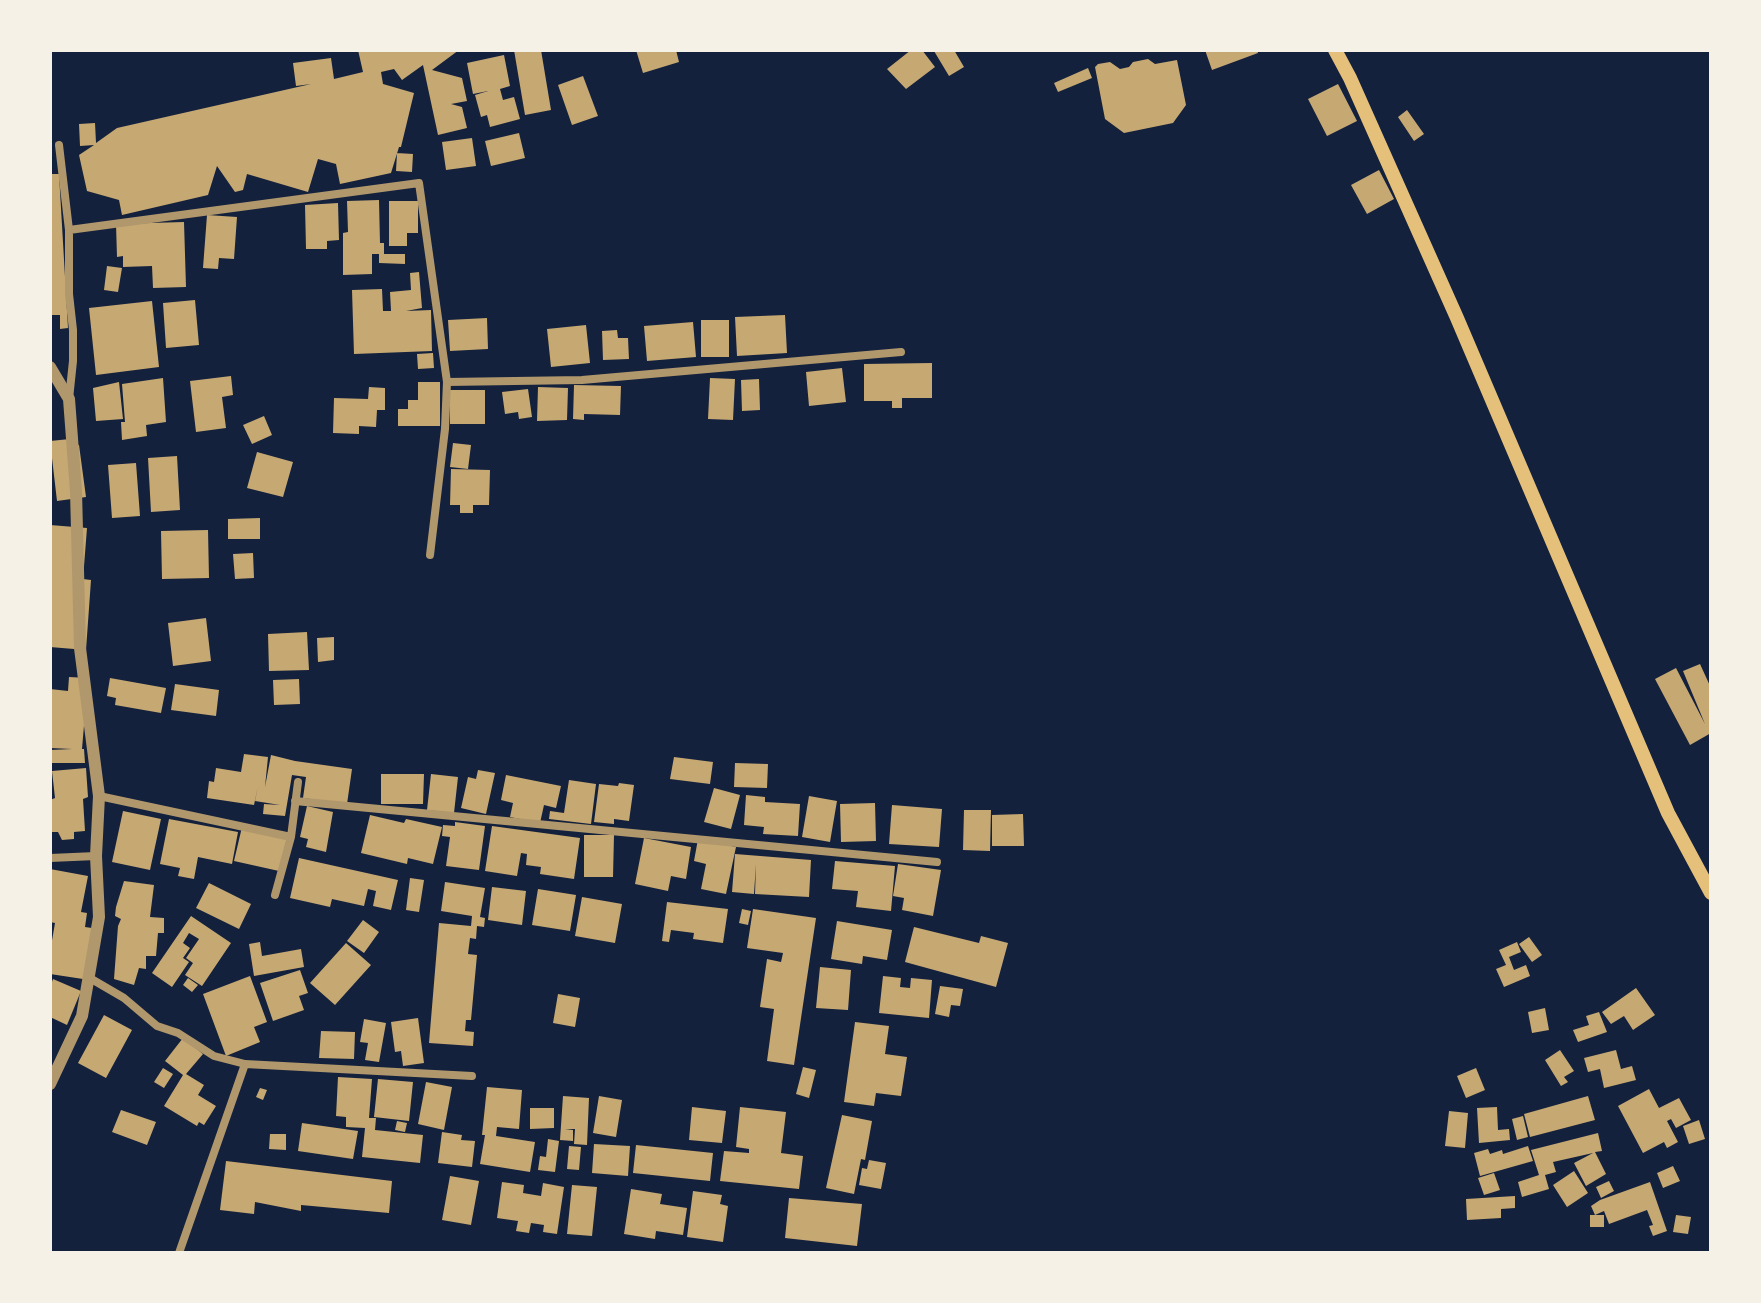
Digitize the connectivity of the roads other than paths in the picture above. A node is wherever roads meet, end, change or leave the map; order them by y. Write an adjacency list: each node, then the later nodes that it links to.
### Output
1 (1335, 50): 16 (main road)
2 (59, 145): 3 (street)
3 (69, 230): 6 (street); 7 (street)
4 (901, 352): 6 (street)
5 (50, 367): 7 (street)
6 (447, 382): 8 (street)
7 (69, 399): 10 (street)
8 (430, 555)
9 (298, 782): 11 (street)
10 (99, 796): 12 (street); 13 (street)
11 (295, 801): 12 (street); 15 (street)
12 (291, 837): 17 (street)
13 (96, 856): 14 (street); 18 (street)
14 (50, 858)
15 (937, 862)
16 (1711, 893)
17 (275, 895)
18 (88, 977): 19 (street); 21 (street)
19 (245, 1064): 20 (street); 22 (street)
20 (472, 1076)
21 (50, 1084)
22 (179, 1253)

